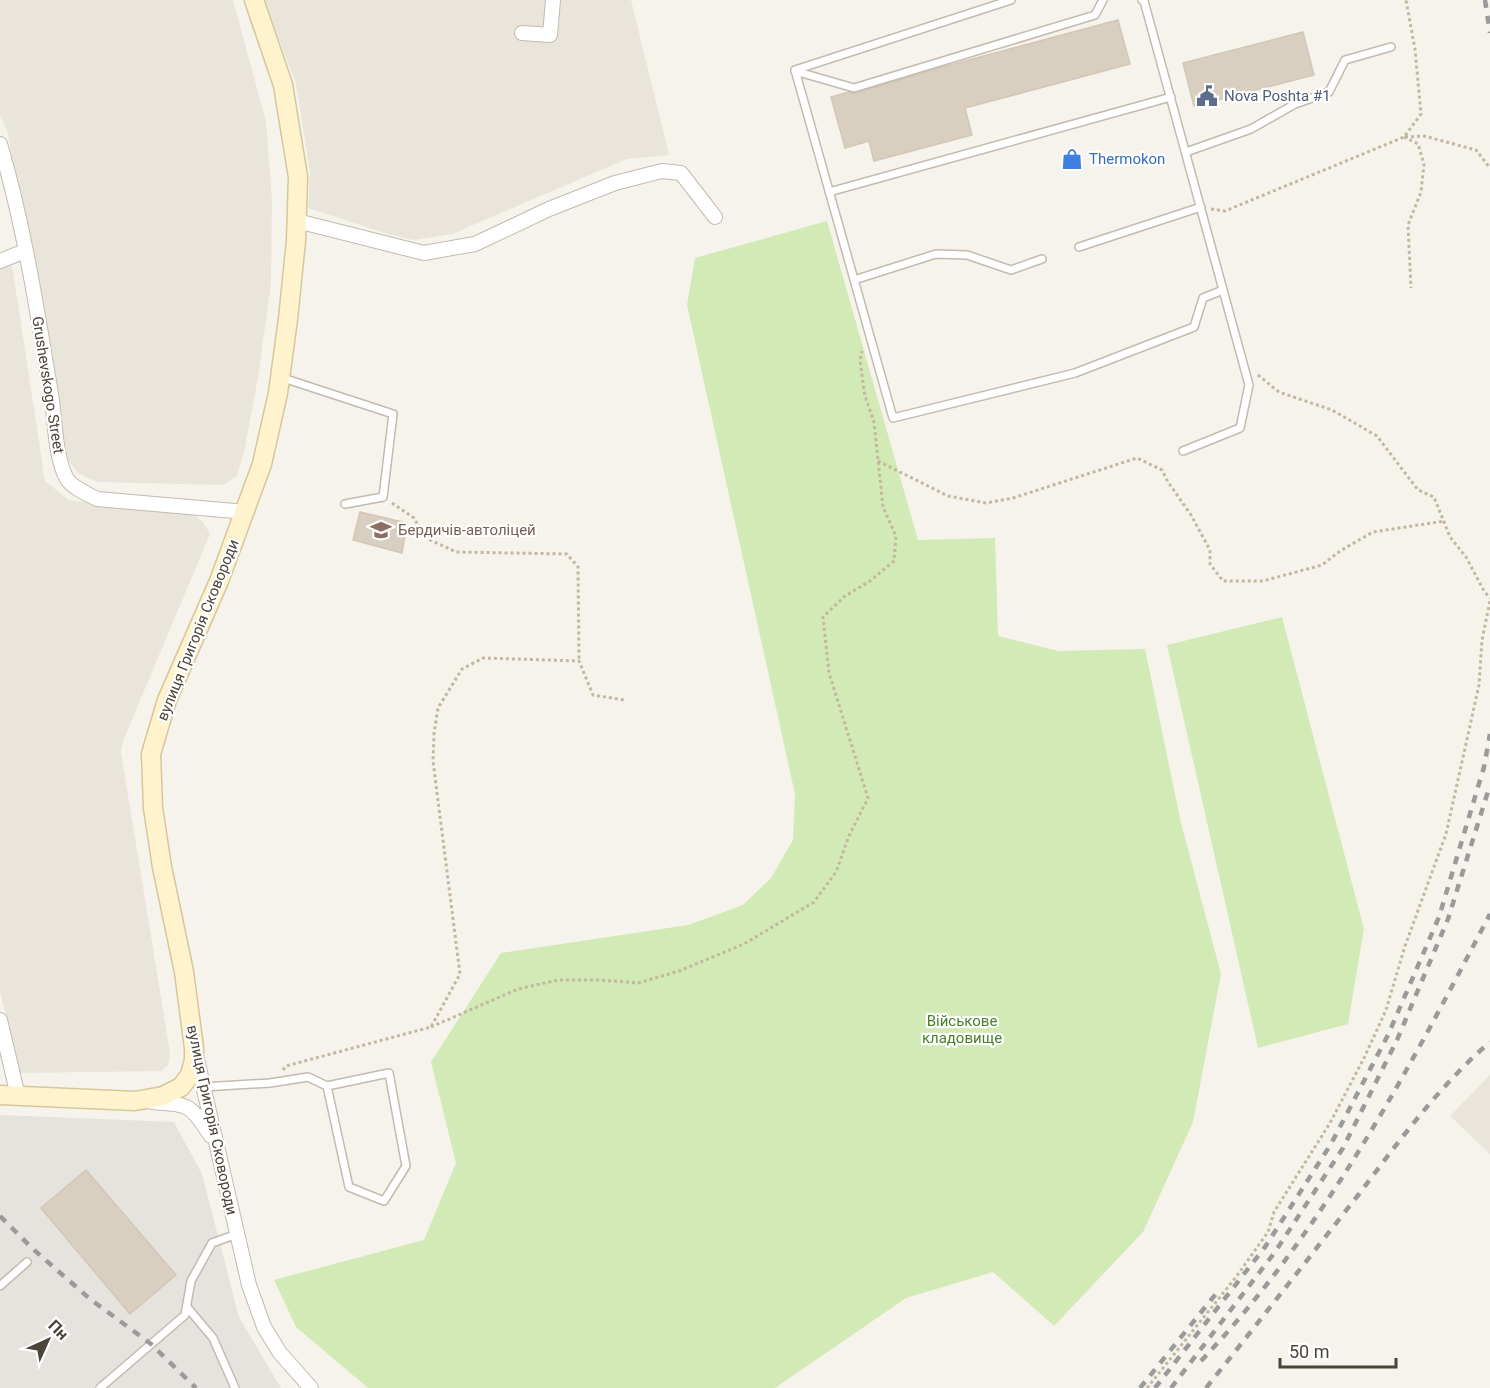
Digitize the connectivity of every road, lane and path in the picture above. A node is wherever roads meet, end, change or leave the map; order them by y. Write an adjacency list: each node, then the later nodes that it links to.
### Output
1 (254, 0): 18 (main road, вулиця Григорія Сковороди)
2 (553, 0): 7 (street)
3 (1011, 0): 9 (lane)
4 (1103, 0): 9 (lane)
5 (1142, 0): 10 (lane)
6 (1406, 0): 11 (path)
7 (522, 33)
8 (1391, 47): 13 (lane)
9 (795, 70): 15 (lane)
10 (1170, 97): 13 (lane); 15 (lane)
11 (1404, 137): 14 (path); 16 (path); 24 (path)
12 (0, 144): 20 (street, Grushevskogo Street)
13 (1186, 152): 16 (lane)
14 (1490, 168)
15 (829, 192): 23 (lane)
16 (1201, 207): 19 (lane); 25 (lane)
17 (715, 217): 18 (street)
18 (297, 221): 28 (main road, вулиця Григорія Сковороди)
19 (1079, 247)
20 (25, 251): 22 (street); 33 (street, Grushevskogo Street)
21 (1042, 259): 23 (lane)
22 (0, 261)
23 (854, 280): 25 (lane)
24 (1411, 288)
25 (1223, 290): 27 (lane)
26 (864, 341): 30 (path)
27 (1243, 363): 29 (lane); 34 (path)
28 (280, 378): 31 (lane); 33 (main road, вулиця Григорія Сковороди)
29 (1183, 451)
30 (878, 461): 34 (path); 39 (path)
31 (383, 497): 32 (lane); 36 (path)
32 (345, 504)
33 (246, 512): 40 (main road, вулиця Григорія Сковороди)
34 (1445, 521): 35 (path)
35 (1490, 599): 54 (path)
36 (579, 661): 37 (path); 39 (path)
37 (624, 700)
38 (0, 1020): 44 (street)
39 (431, 1027): 41 (path)
40 (194, 1048): 43 (street, вулиця Григорія Сковороди); 45 (main road)
41 (270, 1083): 42 (lane); 43 (lane)
42 (327, 1086): 42 (lane)
43 (203, 1087): 46 (street, вулиця Григорія Сковороди)
44 (9, 1096): 45 (main road)
45 (135, 1101): 46 (street)
46 (215, 1142): 47 (street, вулиця Григорія Сковороди)
47 (237, 1234): 50 (lane); 53 (street, вулиця Григорія Сковороди)
48 (27, 1262): 49 (lane)
49 (0, 1286)
50 (187, 1307): 51 (lane); 52 (lane)
51 (100, 1388)
52 (235, 1388)
53 (310, 1388)
54 (1147, 1388)

